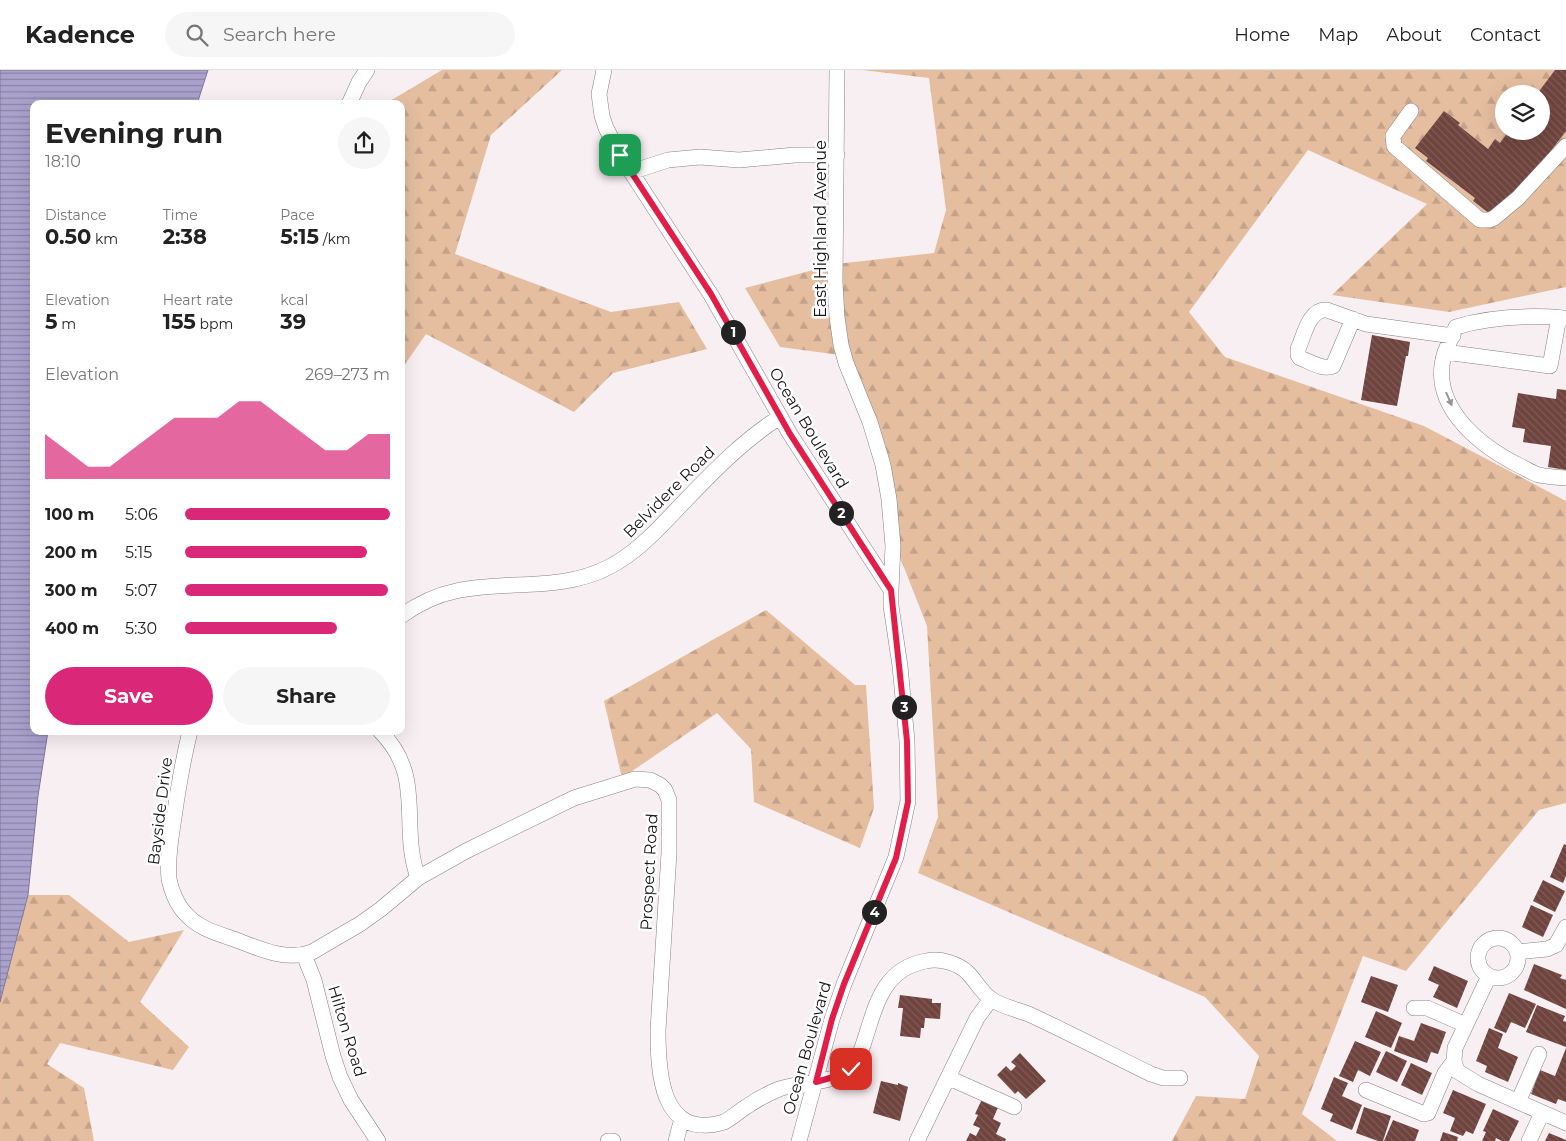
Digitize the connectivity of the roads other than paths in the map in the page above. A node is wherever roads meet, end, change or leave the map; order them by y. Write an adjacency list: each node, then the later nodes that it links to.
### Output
1 (367, 70): 4 (street)
2 (604, 70): 8 (street, Ocean Boulevard)
3 (837, 70): 7 (street, East Highland Avenue)
4 (351, 100)
5 (1411, 111): 6 (street)
6 (1566, 146)
7 (837, 155): 8 (street); 15 (street, East Highland Avenue)
8 (631, 172): 13 (street, Ocean Boulevard)
9 (1562, 317): 11 (street); 12 (street)
10 (1353, 320): 11 (street)
11 (1453, 336): 12 (street)
12 (1445, 352): 14 (street, one-way to 14)
13 (780, 417): 15 (street, Ocean Boulevard); 16 (street, Belvidere Road)
14 (1566, 478)
15 (891, 590): 31 (street, Ocean Boulevard)
16 (405, 614)
17 (189, 735): 22 (street, Bayside Drive)
18 (384, 735): 19 (street)
19 (418, 878): 22 (street, Prospect Road); 36 (street, Prospect Road)
20 (1566, 927): 21 (street)
21 (1517, 952): 23 (street); 23 (street)
22 (304, 955): 38 (street, Hilton Road)
23 (1489, 976): 26 (street)
24 (991, 999): 29 (street); 30 (street); 31 (street)
25 (1414, 1008): 26 (street)
26 (1466, 1025): 28 (street)
27 (1539, 1054): 33 (street)
28 (1454, 1061): 32 (street); 33 (street)
29 (948, 1078): 34 (street); 43 (street)
30 (1180, 1078)
31 (816, 1082): 36 (street); 42 (street, Ocean Boulevard)
32 (1366, 1090)
33 (1518, 1102): 35 (street)
34 (1014, 1107)
35 (1542, 1113): 37 (street); 44 (street)
36 (681, 1122): 41 (street)
37 (1566, 1123)
38 (378, 1141)
39 (608, 1141): 40 (street)
40 (613, 1141)
41 (676, 1141)
42 (799, 1141)
43 (917, 1141)
44 (1529, 1141)

